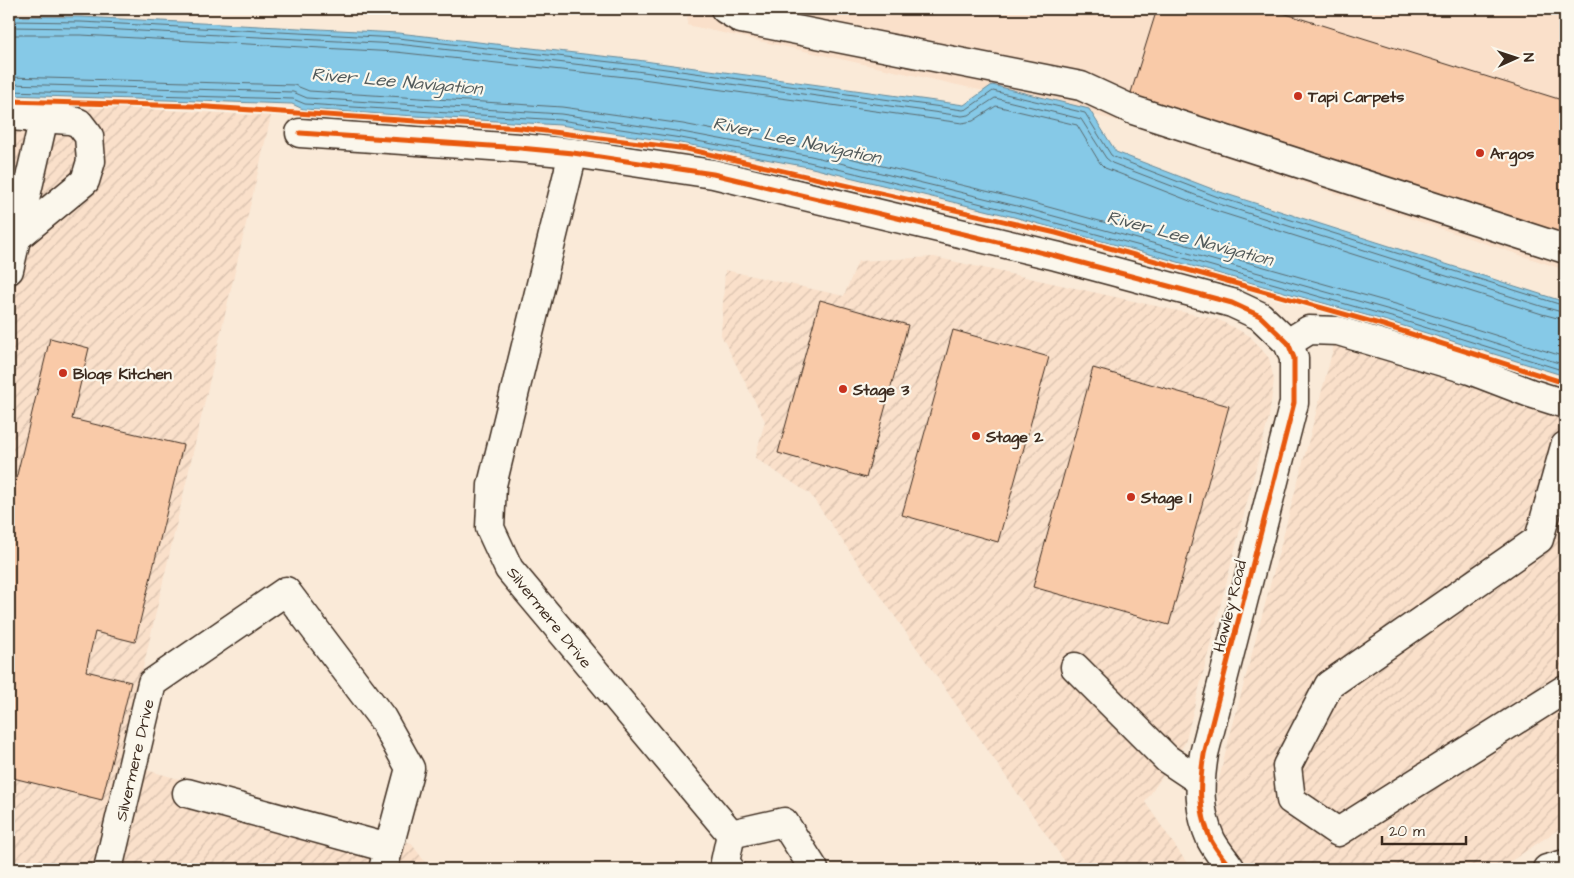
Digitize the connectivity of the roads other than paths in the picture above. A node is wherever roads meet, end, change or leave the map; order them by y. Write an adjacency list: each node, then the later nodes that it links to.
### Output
1 (725, 9): 7 (street)
2 (9, 116): 3 (street)
3 (44, 117): 6 (street); 6 (street)
4 (300, 133): 5 (street)
5 (573, 153): 9 (street); 16 (street, Silvermere Drive)
6 (16, 238): 8 (street)
7 (1565, 249)
8 (9, 270)
9 (1288, 343): 10 (street); 14 (street, Hawley Road)
10 (1565, 404)
11 (1565, 446): 13 (street)
12 (1075, 667): 14 (street)
13 (1565, 689)
14 (1200, 781): 22 (street, Hawley Road)
15 (187, 793): 17 (street)
16 (731, 834): 20 (street); 21 (street)
17 (385, 858): 19 (street, Silvermere Drive)
18 (1565, 864): 23 (street)
19 (108, 869)
20 (730, 869)
21 (814, 869)
22 (1231, 869)
23 (1547, 869)

